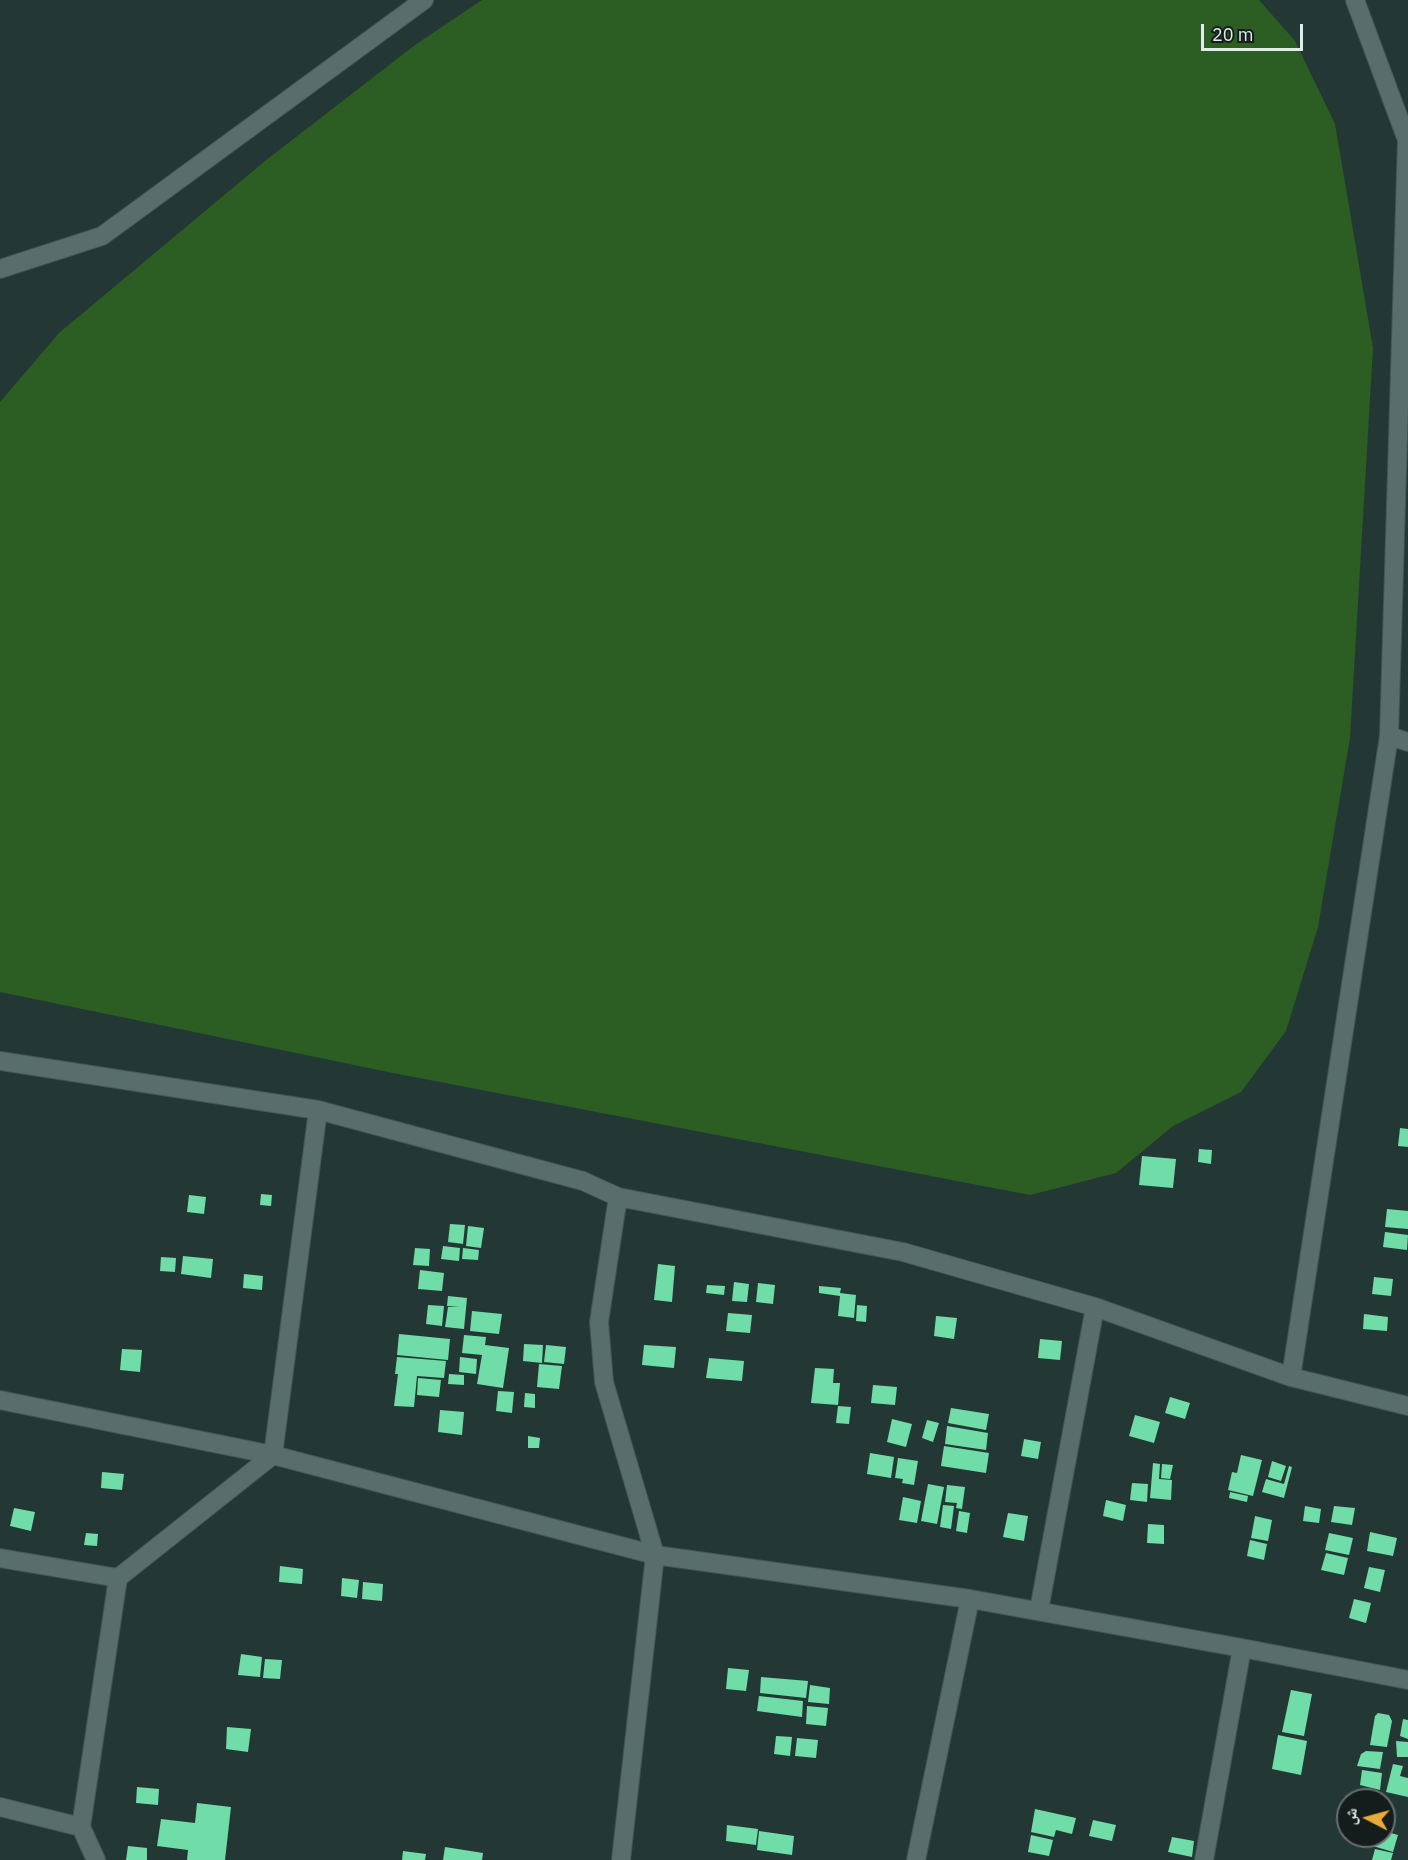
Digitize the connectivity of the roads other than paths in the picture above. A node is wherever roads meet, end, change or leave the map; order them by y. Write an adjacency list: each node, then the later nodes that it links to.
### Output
1 (424, 0): 3 (street)
2 (1356, 0): 4 (street)
3 (0, 269)
4 (1403, 456): 5 (street)
5 (1389, 736): 6 (street); 11 (street)
6 (1408, 742)
7 (0, 1061): 8 (street)
8 (318, 1110): 9 (street); 14 (street)
9 (618, 1197): 10 (street); 15 (street)
10 (1095, 1307): 11 (street); 19 (street)
11 (1291, 1377): 13 (street)
12 (0, 1401): 14 (street)
13 (1408, 1406)
14 (273, 1455): 15 (street); 17 (street)
15 (655, 1555): 18 (street); 25 (street)
16 (0, 1558): 17 (street)
17 (118, 1578): 23 (street)
18 (970, 1599): 19 (street); 26 (street)
19 (1039, 1610): 20 (street)
20 (1242, 1648): 21 (street); 27 (street)
21 (1408, 1680)
22 (0, 1807): 23 (street)
23 (81, 1827): 24 (street)
24 (96, 1860)
25 (621, 1860)
26 (916, 1860)
27 (1204, 1860)

